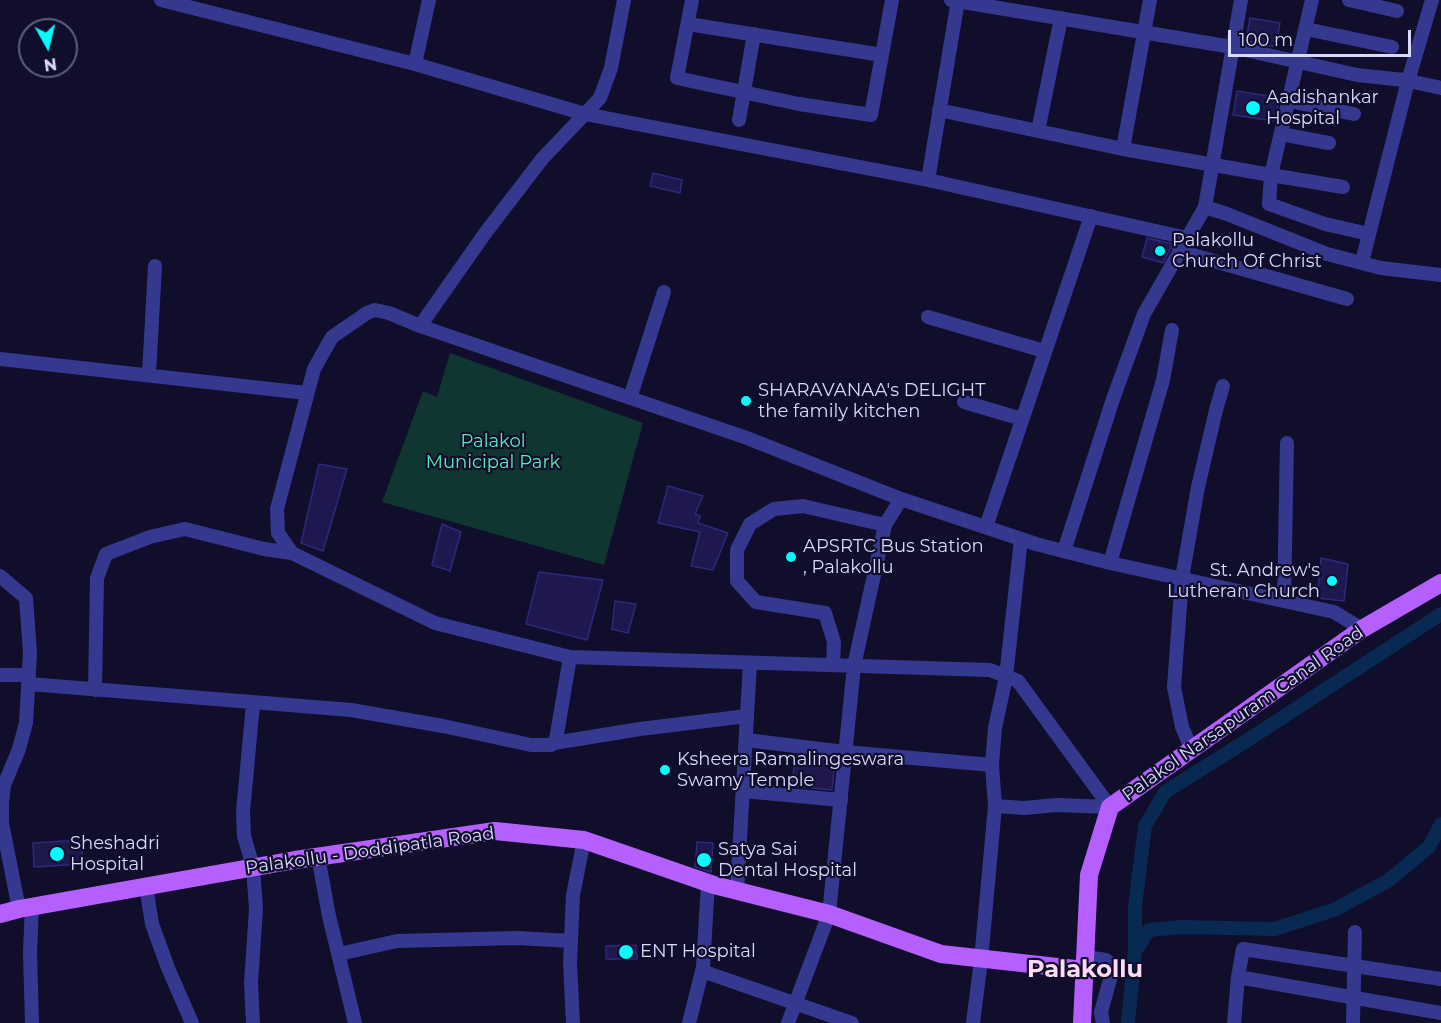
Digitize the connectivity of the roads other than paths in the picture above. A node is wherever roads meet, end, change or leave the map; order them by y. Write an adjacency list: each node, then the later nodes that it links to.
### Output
1 (161, 0): 22 (street)
2 (429, 0): 22 (street)
3 (624, 0): 28 (street)
4 (692, 0): 14 (street)
5 (892, 0): 20 (street)
6 (955, 0): 13 (street); 27 (street)
7 (1150, 0): 16 (street)
8 (1241, 0): 18 (street)
9 (1312, 0): 15 (street)
10 (1349, 0): 12 (street)
11 (1432, 0): 23 (street)
12 (1397, 11)
13 (1061, 18): 16 (street); 31 (street)
14 (688, 24): 17 (street); 25 (street)
15 (1305, 29): 19 (street); 21 (street)
16 (1143, 32): 18 (street); 34 (street)
17 (754, 34): 20 (street); 25 (street)
18 (1232, 47): 21 (street); 35 (street)
19 (1392, 47)
20 (882, 55): 25 (street)
21 (1298, 62): 23 (street); 26 (street)
22 (415, 64): 28 (street)
23 (1408, 81): 24 (street); 41 (street)
24 (1441, 88)
25 (744, 92): 30 (street)
26 (1289, 101): 29 (street); 32 (street)
27 (939, 110): 31 (street); 37 (street)
28 (585, 114): 37 (street); 50 (street)
29 (1354, 114)
30 (739, 120)
31 (1038, 131): 34 (street)
32 (1281, 134): 33 (street); 36 (street)
33 (1329, 143)
34 (1124, 149): 35 (street)
35 (1212, 165): 36 (street); 39 (street)
36 (1271, 175): 38 (street); 41 (street)
37 (928, 180): 40 (street)
38 (1343, 187)
39 (1205, 207): 42 (street); 44 (street)
40 (1091, 216): 42 (street); 52 (street)
41 (1369, 234): 44 (street)
42 (1187, 237): 43 (street)
43 (1179, 251): 48 (street); 65 (street)
44 (1362, 262): 46 (street)
45 (155, 266): 54 (street)
46 (1441, 275)
47 (664, 292): 57 (street)
48 (1347, 299)
49 (928, 317): 52 (street)
50 (420, 326): 56 (street); 57 (street)
51 (1172, 330): 67 (street)
52 (1044, 351): 59 (street)
53 (0, 359): 54 (street)
54 (149, 374): 56 (street)
55 (1223, 386): 69 (street)
56 (306, 393): 66 (street)
57 (630, 398): 61 (street)
58 (964, 402): 59 (street)
59 (1022, 419): 63 (street)
60 (1287, 443): 71 (street)
61 (901, 499): 62 (street); 63 (street)
62 (885, 525): 75 (street); 76 (street)
63 (986, 527): 64 (street)
64 (1021, 539): 65 (street); 78 (street)
65 (1064, 551): 67 (street)
66 (292, 553): 73 (street); 80 (street)
67 (1110, 563): 69 (street)
68 (0, 576): 79 (street)
69 (1182, 578): 71 (street); 85 (street)
70 (1441, 583): 72 (main road, Palakol Narsapuram Canal Road)
71 (1284, 601): 72 (street)
72 (1362, 629): 85 (main road, Palakol Narsapuram Canal Road)
73 (570, 657): 74 (street); 84 (street)
74 (750, 663): 75 (street); 82 (street)
75 (832, 665): 76 (street)
76 (854, 666): 78 (street); 86 (street)
77 (0, 675): 79 (street)
78 (1006, 677): 87 (street); 92 (street)
79 (29, 680): 80 (street); 88 (street)
80 (95, 690): 81 (street)
81 (253, 704): 84 (street); 95 (street)
82 (747, 716): 83 (street); 84 (street)
83 (746, 740): 86 (street); 89 (street)
84 (554, 743)
85 (1191, 748): 92 (main road, Palakol Narsapuram Canal Road)
86 (845, 752): 87 (street); 90 (street)
87 (992, 765): 91 (street)
88 (2, 785): 99 (street)
89 (743, 791): 90 (street); 98 (street)
90 (841, 800): 101 (street)
91 (995, 806): 92 (street); 105 (street)
92 (1110, 807): 106 (main road, Palakol Narsapuram Canal Road)
93 (584, 840): 94 (main road, Palakollu - Doddipatla Road); 96 (main road, Palakollu - Doddipatla Road); 103 (street)
94 (318, 856): 95 (main road, Palakollu - Doddipatla Road); 104 (street)
95 (253, 867): 97 (main road, Palakollu - Doddipatla Road); 116 (street)
96 (708, 883): 98 (main road, Palakollu - Doddipatla Road); 108 (street)
97 (146, 886): 99 (main road, Palakollu - Doddipatla Road); 115 (street)
98 (738, 891): 101 (main road, Palakollu - Doddipatla Road)
99 (26, 908): 100 (main road, Palakollu - Doddipatla Road); 114 (street)
100 (0, 914)
101 (829, 914): 105 (main road, Palakollu - Doddipatla Road); 112 (street)
102 (1355, 932): 107 (street)
103 (571, 941): 104 (street); 118 (street)
104 (339, 954): 117 (street)
105 (981, 960): 106 (main road, Palakollu - Doddipatla Road); 122 (street)
106 (1085, 964): 123 (main road, Palakol Narsapuram Canal Road); 124 (street)
107 (1354, 965): 109 (street); 110 (street); 111 (street)
108 (702, 971): 112 (street); 119 (street)
109 (1238, 976): 111 (street); 125 (street)
110 (1441, 979)
111 (1353, 998): 113 (street); 126 (street)
112 (796, 1002): 120 (street); 121 (street)
113 (1441, 1013)
114 (32, 1023)
115 (192, 1023)
116 (253, 1023)
117 (355, 1023)
118 (573, 1023)
119 (689, 1023)
120 (788, 1023)
121 (852, 1023)
122 (972, 1023)
123 (1082, 1023)
124 (1103, 1023)
125 (1234, 1023)
126 (1353, 1023)

